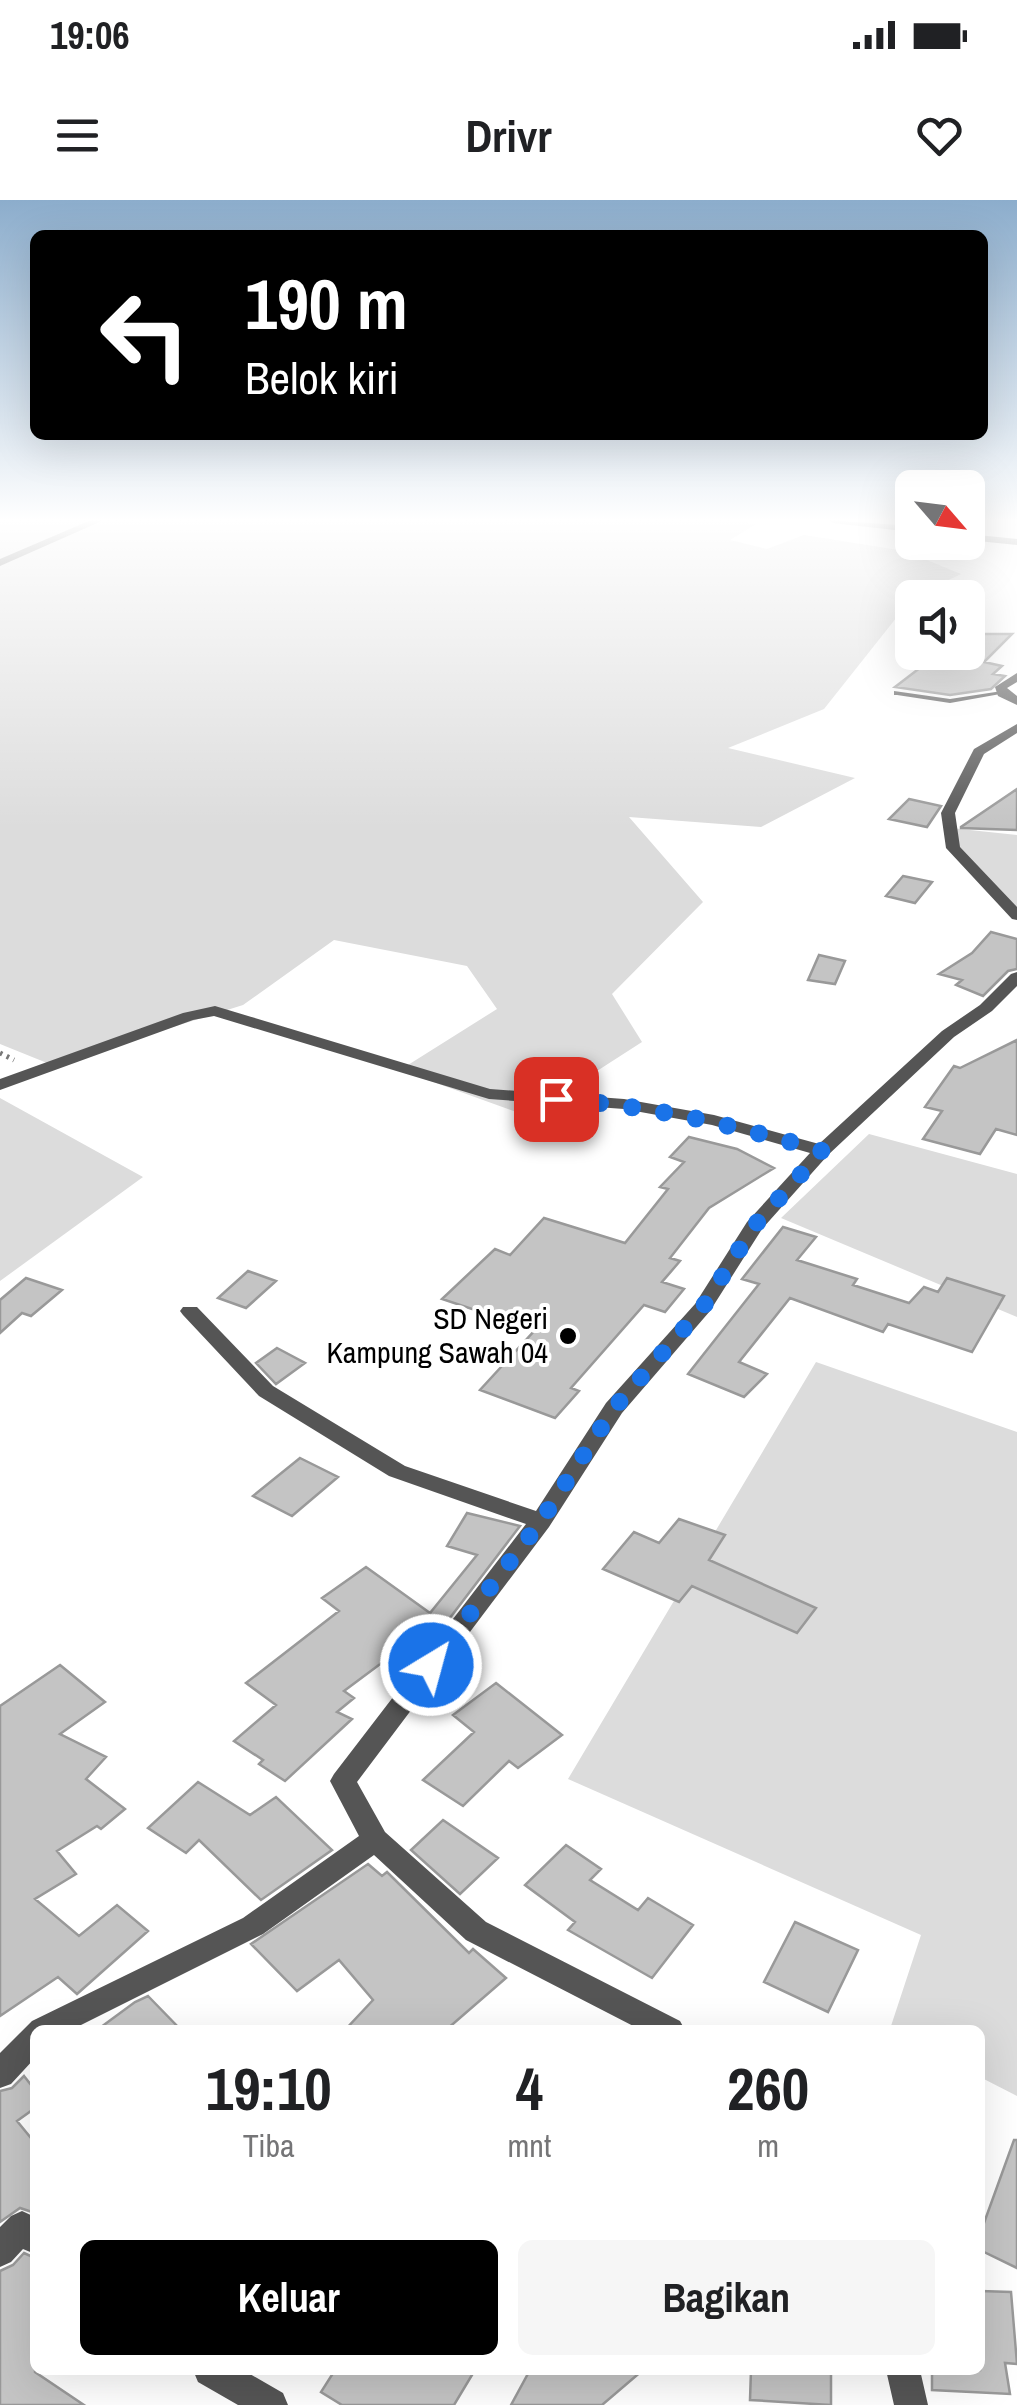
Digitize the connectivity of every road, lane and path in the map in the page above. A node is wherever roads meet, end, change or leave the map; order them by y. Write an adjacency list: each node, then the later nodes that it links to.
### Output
1 (1017, 677): 3 (street)
2 (897, 693): 3 (lane)
3 (1002, 693): 4 (street)
4 (1017, 701)
5 (1017, 728): 6 (street)
6 (1017, 916)
7 (1017, 976): 9 (street)
8 (0, 1085): 9 (street)
9 (822, 1151): 11 (street)
10 (190, 1311): 11 (street)
11 (541, 1521): 12 (street)
12 (375, 1840): 13 (street); 14 (street)
13 (52, 2025)
14 (660, 2025)
15 (30, 2043): 16 (street)
16 (0, 2074)
17 (30, 2234): 18 (street)
18 (0, 2251)
19 (219, 2375): 21 (street)
20 (904, 2375): 22 (street)
21 (272, 2405)
22 (912, 2405)

